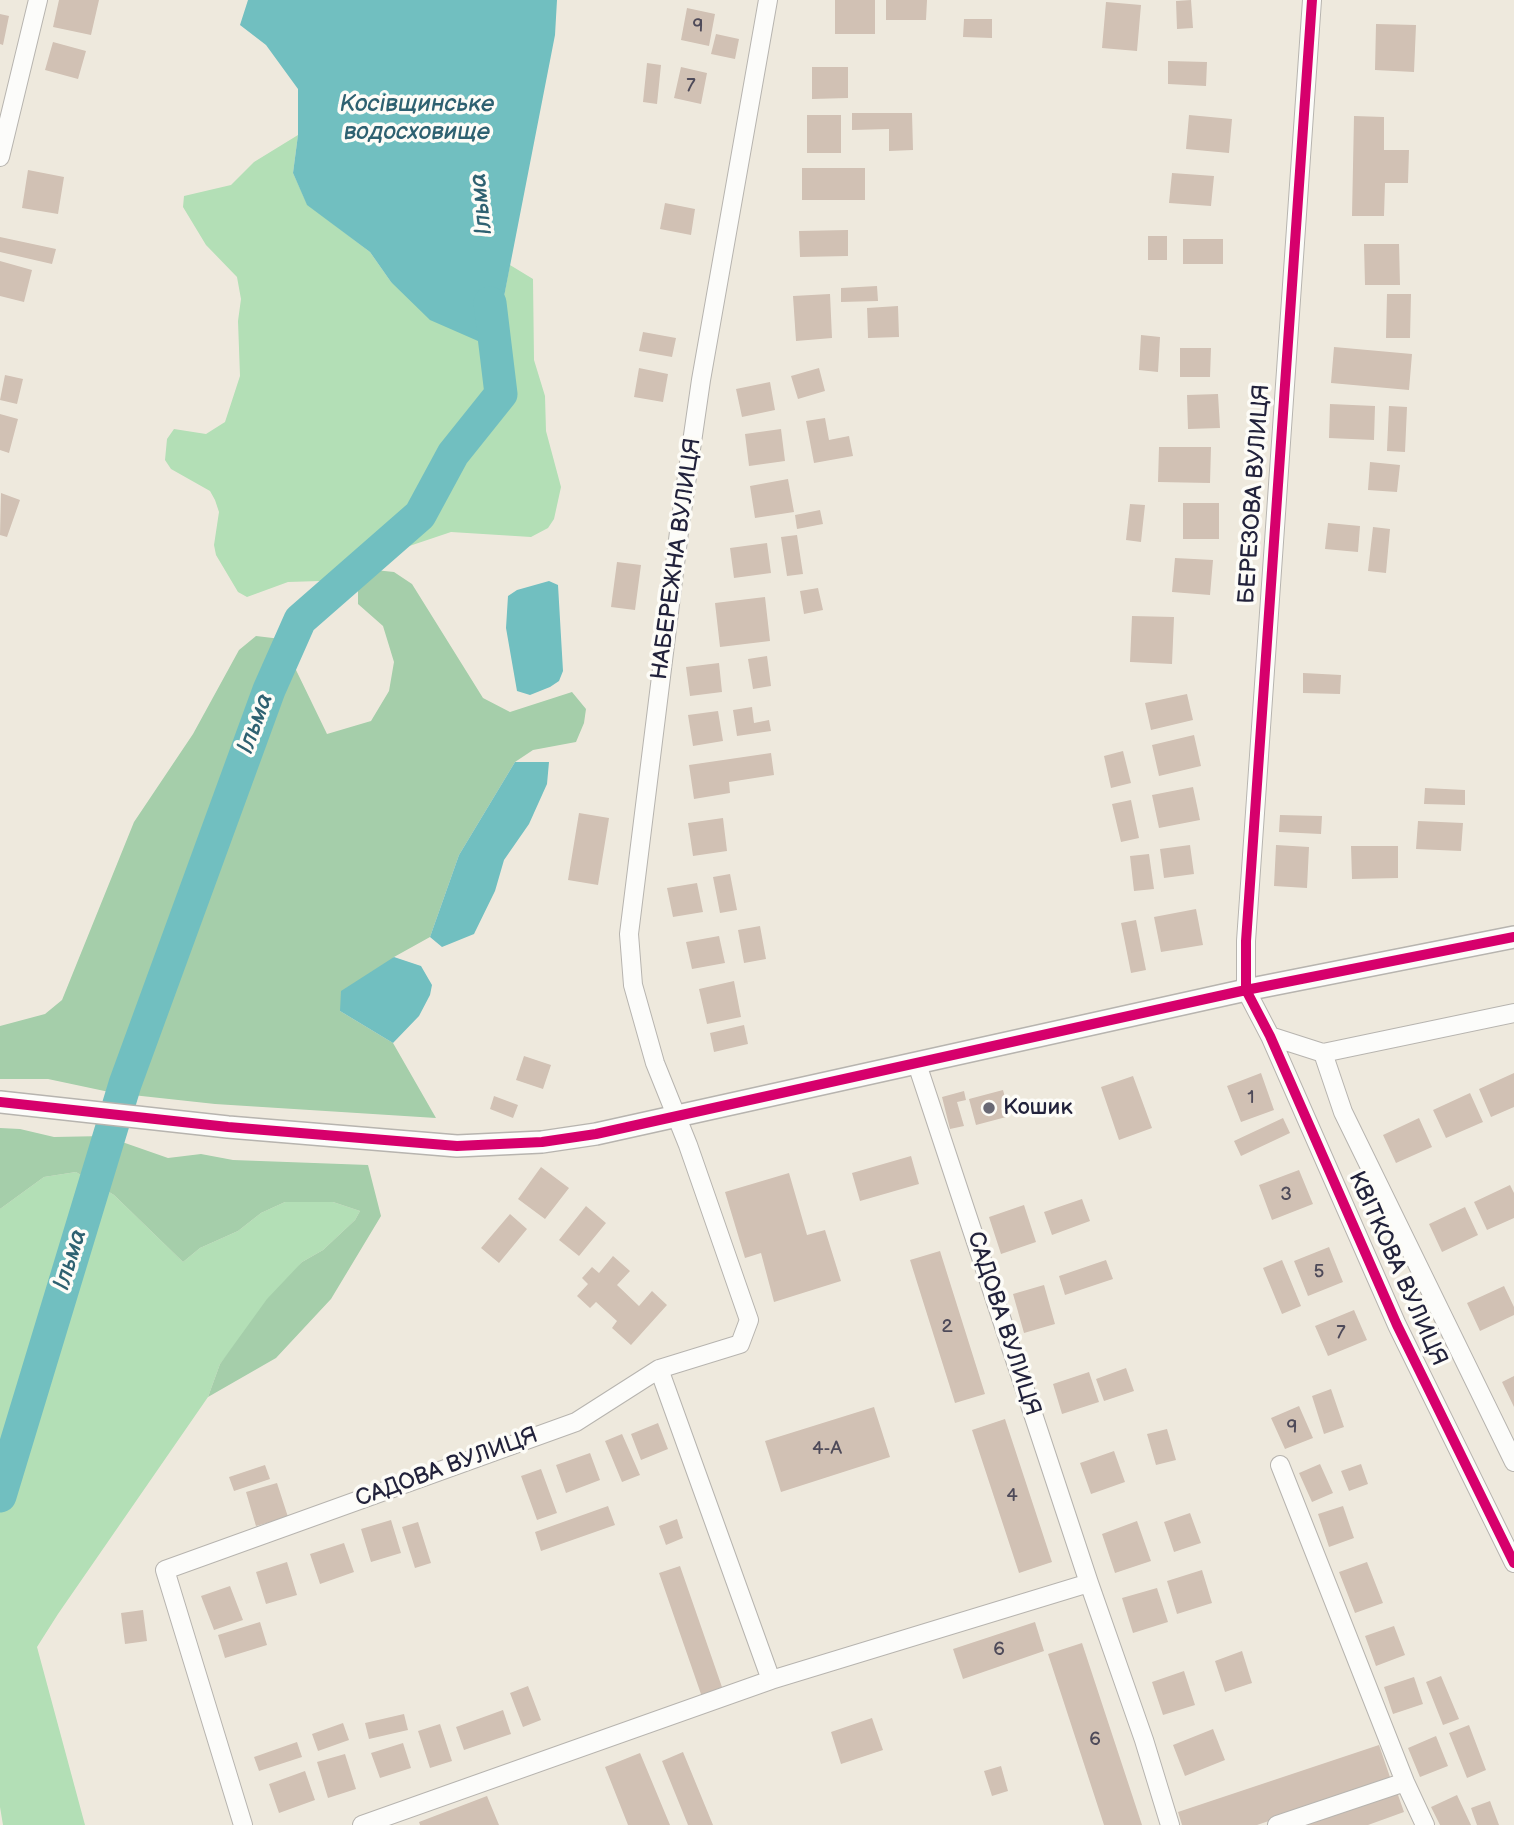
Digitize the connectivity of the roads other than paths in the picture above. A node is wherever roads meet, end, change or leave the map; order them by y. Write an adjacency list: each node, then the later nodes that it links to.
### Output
1 (38, 0): 4 (street)
2 (768, 0): 12 (street, НАБЕРЕЖНА ВУЛИЦЯ)
3 (1312, 0): 6 (street, БЕРЕЗОВА ВУЛИЦЯ)
4 (0, 157)
5 (1514, 937): 6 (street)
6 (1247, 990): 8 (street, КВІТКОВА ВУЛИЦЯ); 10 (street)
7 (1514, 1013): 9 (street)
8 (1269, 1036): 9 (street); 16 (street, КВІТКОВА ВУЛИЦЯ)
9 (1323, 1053): 14 (street)
10 (917, 1064): 12 (street); 17 (street, САДОВА ВУЛИЦЯ)
11 (0, 1102): 12 (street)
12 (676, 1116): 13 (street, НАБЕРЕЖНА ВУЛИЦЯ)
13 (659, 1369): 18 (street); 20 (street, САДОВА ВУЛИЦЯ)
14 (1514, 1462)
15 (1280, 1465): 19 (street)
16 (1514, 1563)
17 (1089, 1583): 18 (street); 22 (street, САДОВА ВУЛИЦЯ)
18 (771, 1681): 21 (street)
19 (1405, 1782): 23 (street); 24 (street)
20 (243, 1825)
21 (363, 1825)
22 (1170, 1825)
23 (1277, 1825)
24 (1424, 1825)

